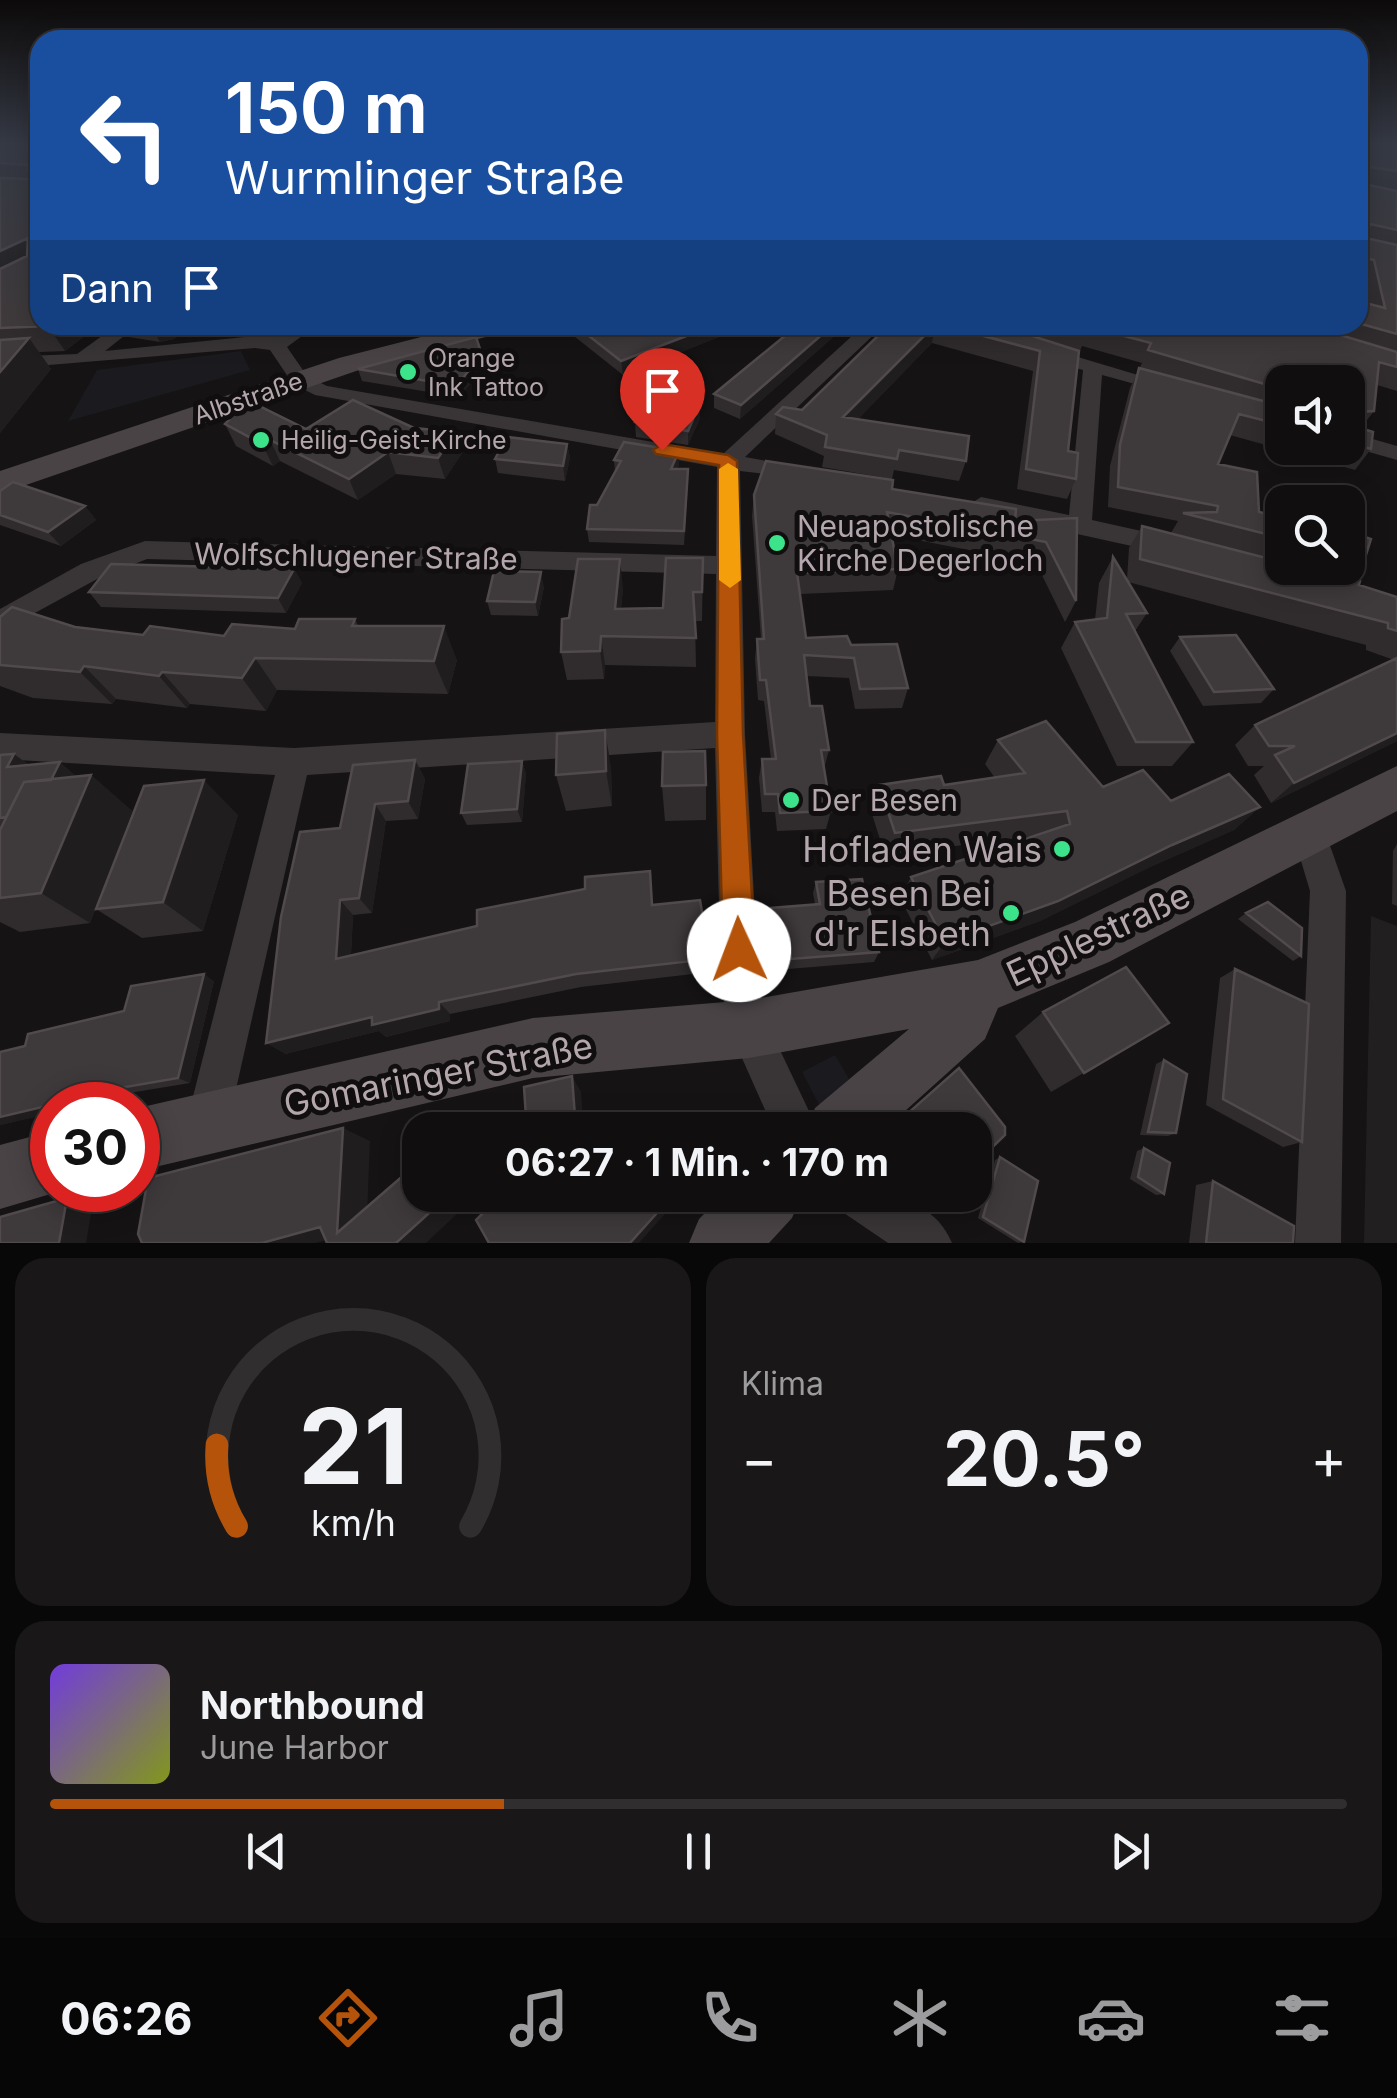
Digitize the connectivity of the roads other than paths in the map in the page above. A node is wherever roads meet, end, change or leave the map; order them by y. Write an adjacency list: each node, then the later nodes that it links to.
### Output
1 (114, 335): 7 (street)
2 (292, 335): 5 (street)
3 (457, 335): 10 (street, Albstraße)
4 (865, 335): 14 (street)
5 (276, 345): 7 (street); 10 (street)
6 (1018, 345): 9 (street)
7 (83, 358): 8 (street)
8 (0, 363)
9 (1093, 366): 11 (street); 18 (street)
10 (300, 380): 14 (street); 16 (street, Albstraße)
11 (1188, 393)
12 (1365, 444): 13 (street)
13 (1397, 454)
14 (728, 461): 15 (street); 20 (street)
15 (826, 478)
16 (0, 483)
17 (963, 502): 18 (street)
18 (1080, 523): 19 (street)
19 (1191, 550)
20 (730, 565): 21 (street, Wolfschlugener Straße); 22 (street)
21 (0, 622)
22 (730, 734): 24 (street); 28 (street)
23 (0, 746): 24 (street)
24 (294, 762): 31 (street)
25 (1397, 787): 26 (street, Epplestraße)
26 (1310, 834): 27 (street, Epplestraße); 39 (street)
27 (978, 988): 28 (street, Gomaringer Straße); 30 (street, Epplestraße)
28 (749, 1029): 29 (street); 31 (street, Gomaringer Straße)
29 (788, 1112)
30 (858, 1112)
31 (208, 1120): 32 (street, Gomaringer Straße)
32 (160, 1134)
33 (30, 1169): 34 (street)
34 (0, 1178)
35 (753, 1212): 37 (street)
36 (883, 1212): 38 (street)
37 (723, 1243)
38 (929, 1243)
39 (1318, 1243)

